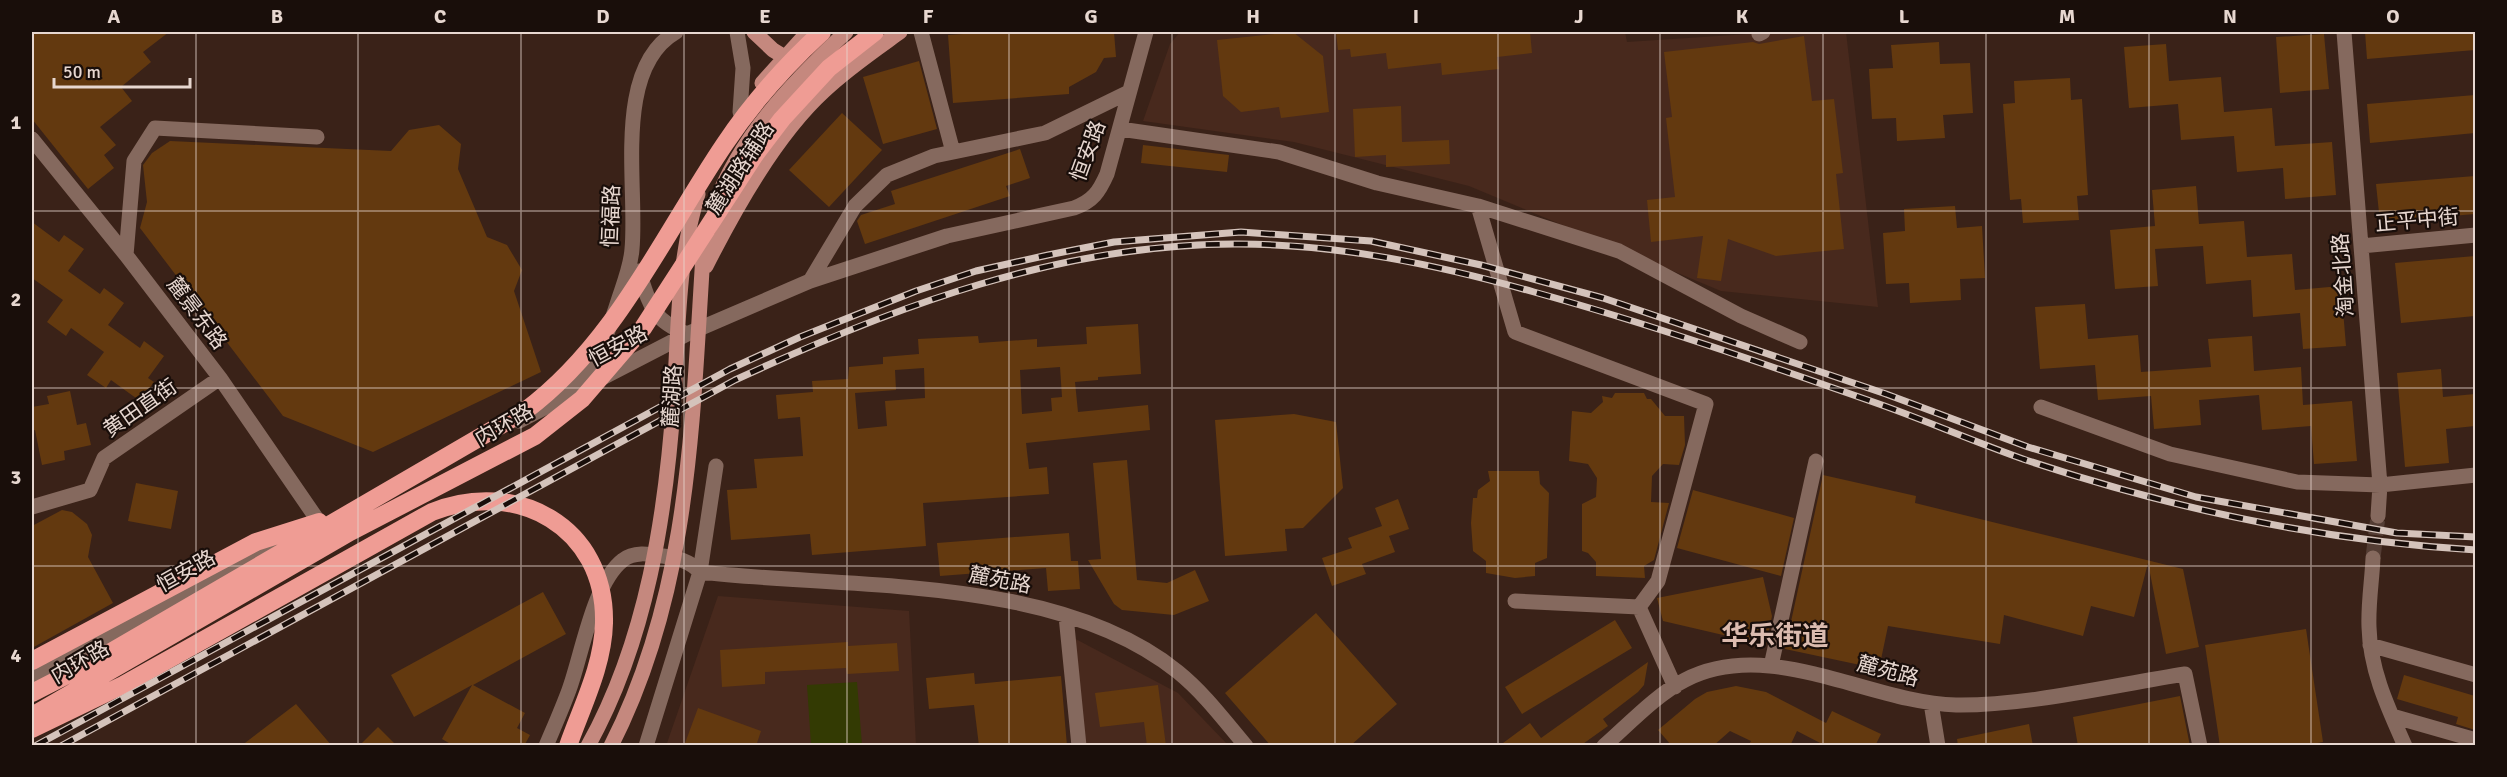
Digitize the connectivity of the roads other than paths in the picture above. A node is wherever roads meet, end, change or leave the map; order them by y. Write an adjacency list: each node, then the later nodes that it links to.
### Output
1 (676, 32): 25 (street, 恒福路)
2 (727, 32): 13 (street)
3 (737, 32): 13 (street)
4 (754, 32): 14 (main road)
5 (822, 32): 52 (highway, 内环路)
6 (846, 32): 15 (main road)
7 (875, 32): 54 (highway, 内环路)
8 (900, 32): 27 (main road, 麓湖路辅路)
9 (921, 32): 21 (street)
10 (1146, 32): 16 (street, 恒安路)
11 (2344, 32): 24 (street, 淘金北路)
12 (803, 34): 14 (main road); 15 (main road)
13 (740, 48): 17 (street)
14 (782, 58): 15 (main road); 17 (main road)
15 (807, 68): 27 (main road, 麓湖路)
16 (1129, 92): 18 (street, 恒安路); 21 (street)
17 (740, 112): 60 (main road, 麓湖路)
18 (1120, 129): 22 (street); 28 (street, 恒安路)
19 (317, 136): 26 (street)
20 (32, 139): 26 (street, 麓景东路)
21 (953, 152): 28 (street)
22 (1478, 206): 30 (street); 44 (street)
23 (2475, 236): 24 (street, 正平中街)
24 (2361, 246): 37 (street, 淘金北路)
25 (632, 251): 29 (street); 32 (street, 恒福路)
26 (126, 255): 31 (street, 麓景东路)
27 (701, 279): 61 (main road, 麓湖路)
28 (810, 281): 29 (street, 恒安路)
29 (687, 334): 32 (street, 恒安路)
30 (1800, 342)
31 (220, 378): 38 (street, 黄田直街); 40 (street, 麓景东路)
32 (564, 399): 40 (street, 恒安路)
33 (2041, 407): 37 (street)
34 (1816, 461): 48 (street)
35 (716, 466): 42 (street)
36 (2475, 475): 37 (street)
37 (2380, 485): 39 (street, 淘金北路)
38 (32, 507)
39 (2378, 516)
40 (319, 522): 47 (highway); 50 (street, 恒安路)
41 (2373, 558): 46 (street)
42 (700, 572): 45 (street, 麓苑路); 58 (street); 62 (street)
43 (1515, 601): 44 (street)
44 (1639, 607): 51 (street)
45 (1066, 616): 63 (street); 64 (street, 麓苑路)
46 (2370, 645): 49 (street); 55 (street)
47 (32, 661)
48 (1771, 666): 51 (street, 麓苑路); 53 (street, 麓苑路)
49 (2475, 675)
50 (32, 677)
51 (1674, 687): 65 (street, 麓苑路)
52 (32, 693)
53 (1931, 704): 66 (street); 67 (street, 麓苑路)
54 (32, 716)
55 (2392, 716): 57 (street); 68 (street)
56 (32, 729): 59 (highway)
57 (2475, 740)
58 (546, 746)
59 (568, 746)
60 (588, 746)
61 (610, 746)
62 (646, 746)
63 (1079, 746)
64 (1246, 746)
65 (1604, 746)
66 (1938, 746)
67 (2200, 746)
68 (2405, 746)

